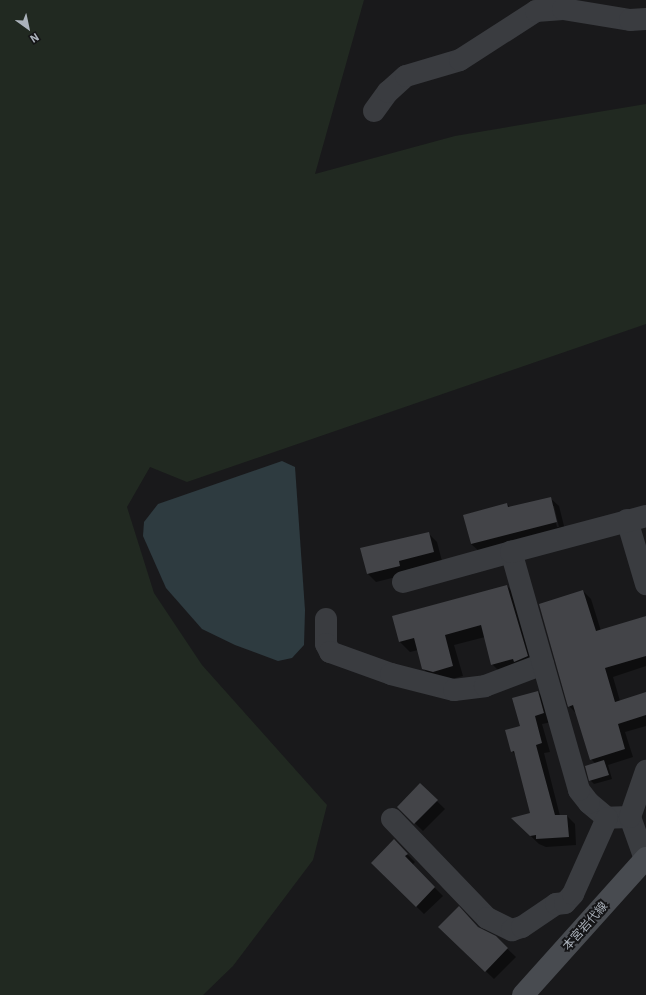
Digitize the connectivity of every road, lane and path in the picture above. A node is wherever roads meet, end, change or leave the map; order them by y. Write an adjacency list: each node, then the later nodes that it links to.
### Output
1 (646, 19): 2 (street)
2 (374, 111)
3 (637, 518): 4 (street); 6 (street)
4 (511, 552): 5 (street); 8 (street)
5 (403, 582)
6 (646, 584)
7 (326, 619): 8 (street)
8 (543, 664): 11 (street)
9 (646, 771): 10 (street)
10 (630, 817): 11 (street); 13 (street)
11 (608, 818): 12 (street)
12 (392, 820)
13 (645, 858): 14 (main road, 本宮岩代線)
14 (524, 995)

